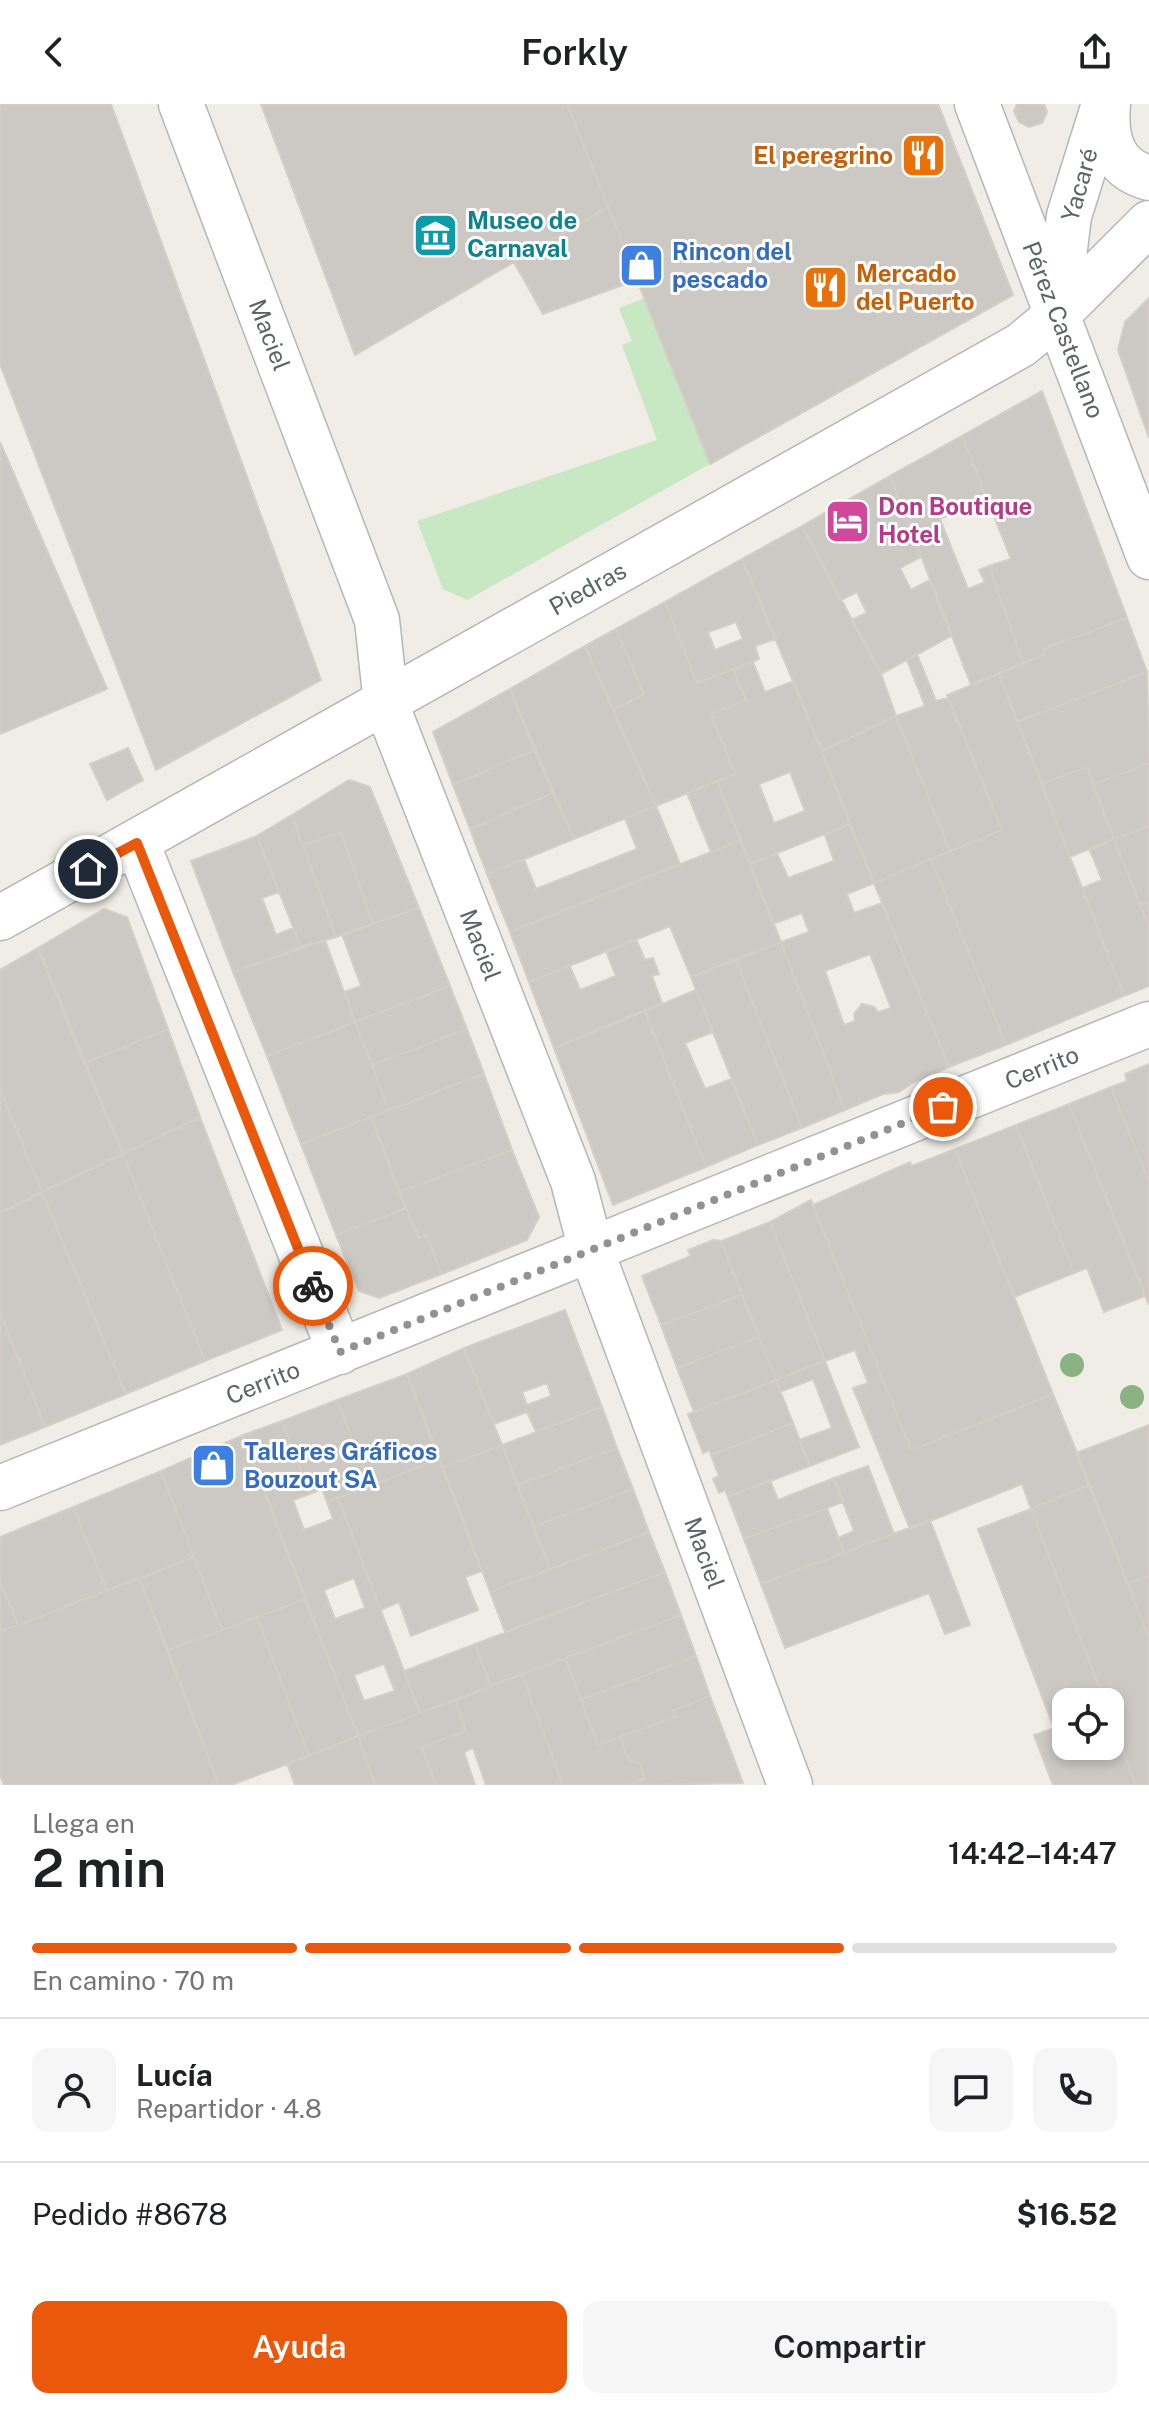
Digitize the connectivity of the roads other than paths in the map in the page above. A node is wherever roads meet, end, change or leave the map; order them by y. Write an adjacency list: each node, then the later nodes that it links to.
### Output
1 (181, 104): 8 (street, Maciel)
2 (977, 104): 6 (street, Pérez Castellano)
3 (1106, 104): 4 (street); 6 (street, Yacaré)
4 (1149, 178)
5 (1149, 223): 6 (street, Piedras)
6 (1057, 315): 7 (street, Pérez Castellano); 8 (street, Piedras)
7 (1149, 557)
8 (386, 704): 9 (street, Piedras); 12 (street, Maciel)
9 (137, 843): 10 (street, Piedras); 13 (street)
10 (0, 918)
11 (1149, 1024): 12 (street, Cerrito)
12 (591, 1250): 13 (street, Cerrito); 15 (street, Maciel)
13 (340, 1352): 14 (street, Cerrito)
14 (0, 1488)
15 (790, 1785)

